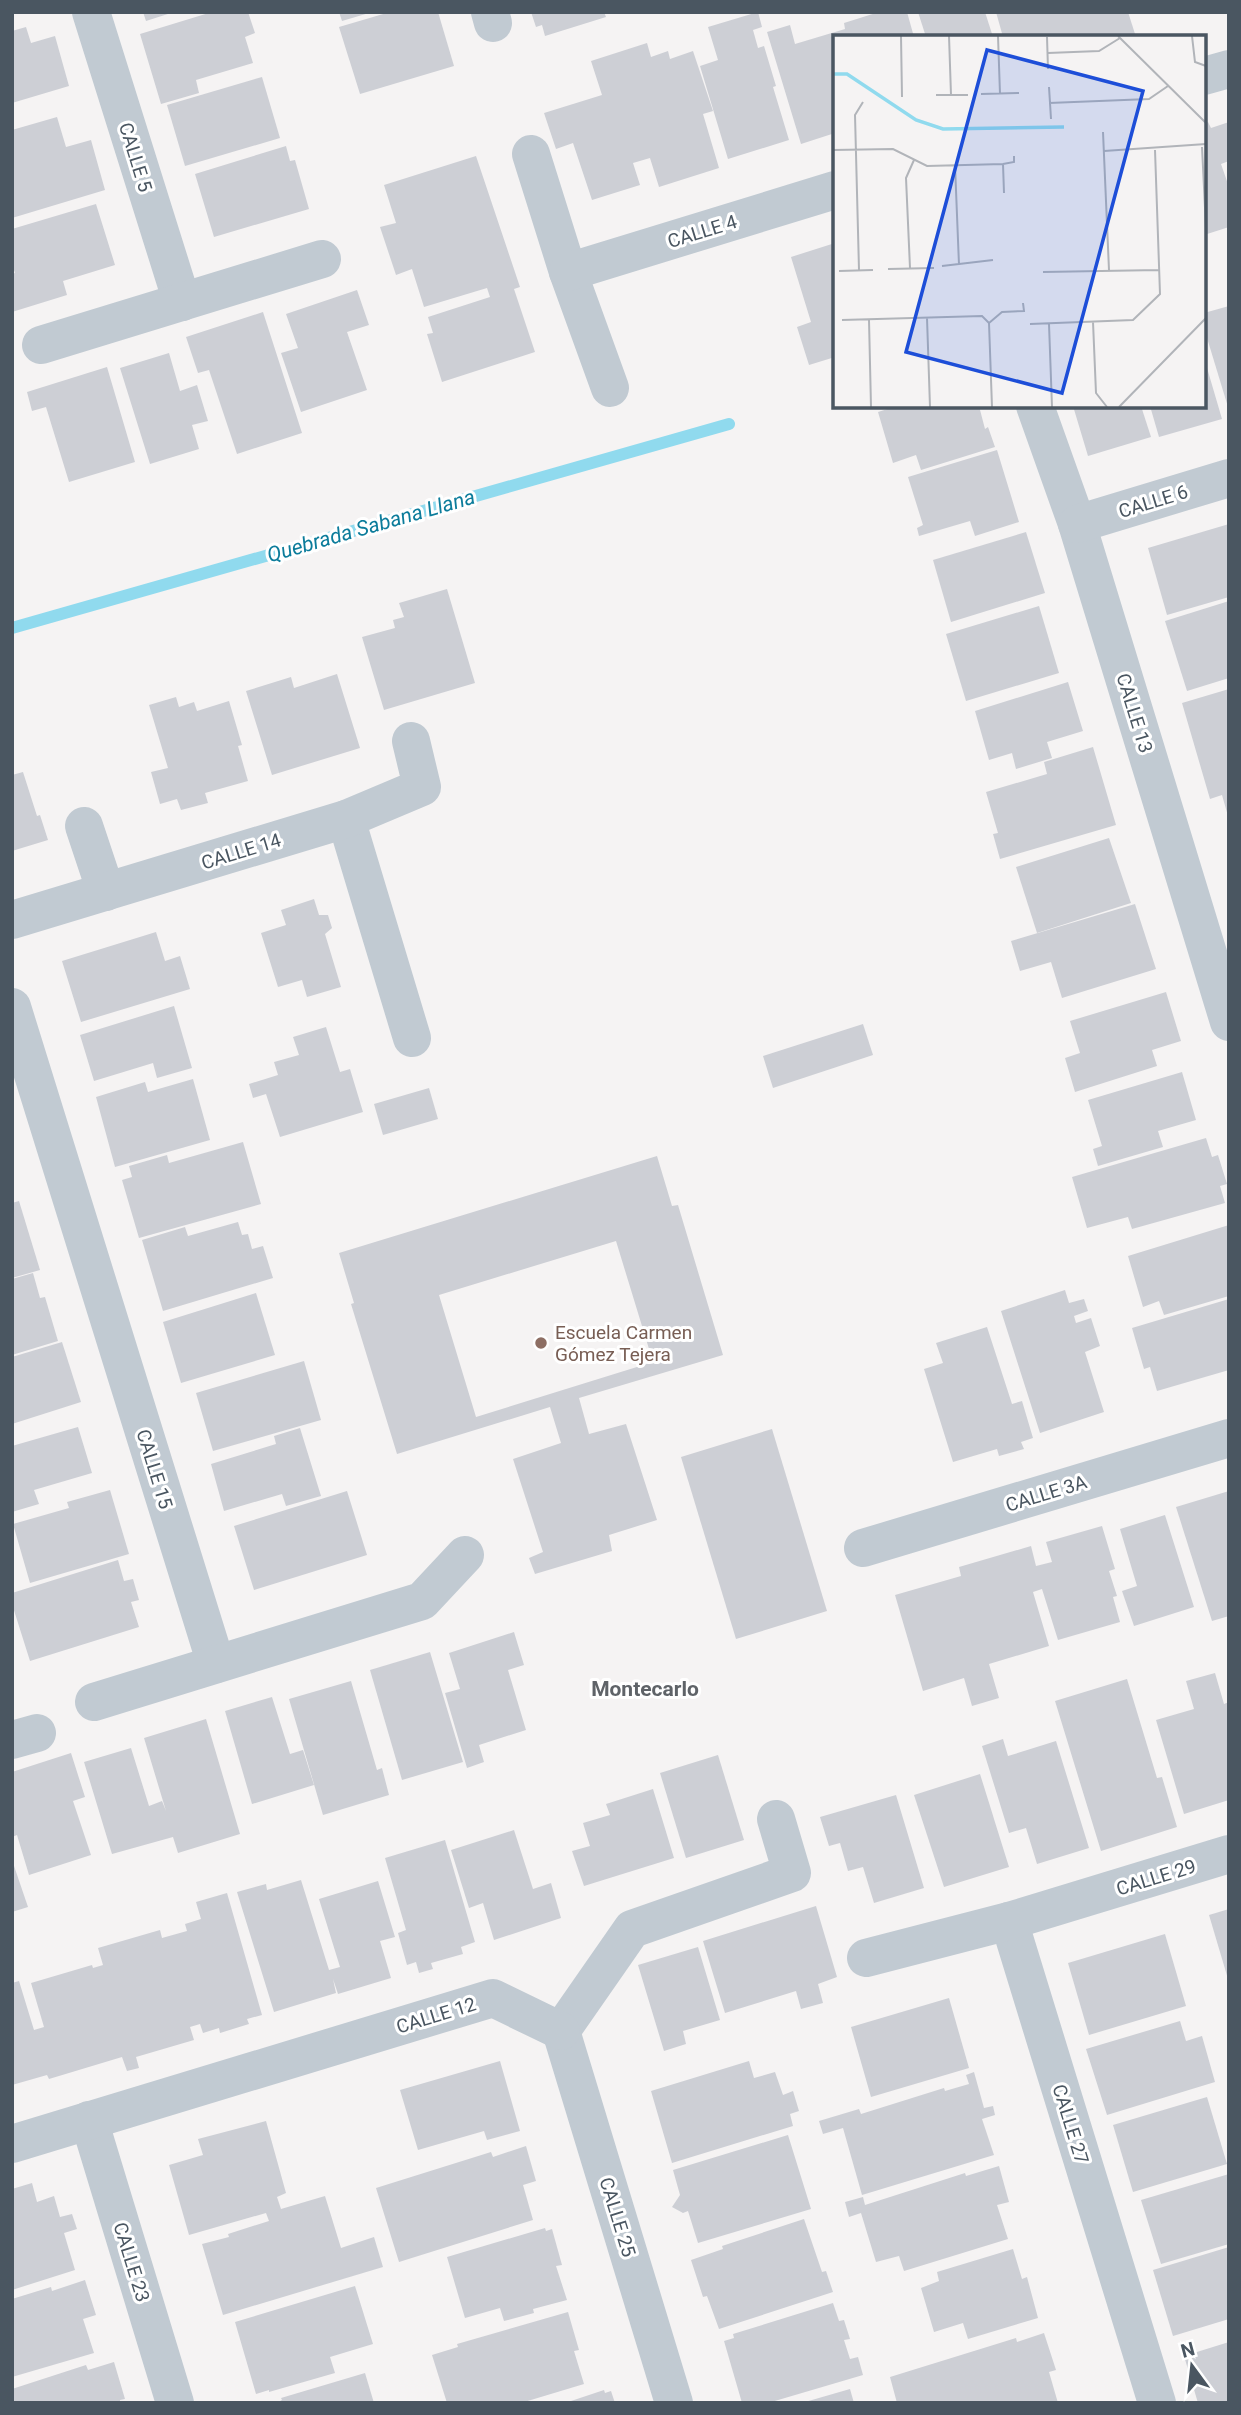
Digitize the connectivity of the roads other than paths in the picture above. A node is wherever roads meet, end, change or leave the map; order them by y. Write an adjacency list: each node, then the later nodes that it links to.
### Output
1 (91, 12): 8 (street, CALLE 5)
2 (1229, 69): 3 (street)
3 (1206, 75)
4 (531, 154): 7 (street)
5 (833, 191): 7 (street, CALLE 4)
6 (322, 259): 8 (street)
7 (568, 272): 10 (street)
8 (182, 302): 9 (street)
9 (41, 345)
10 (610, 387)
11 (1036, 408): 13 (street, CALLE 13)
12 (1229, 478): 13 (street, CALLE 6)
13 (1077, 524): 20 (street, CALLE 13)
14 (411, 741): 15 (street, CALLE 14)
15 (346, 820): 17 (street, CALLE 14); 21 (street)
16 (84, 826): 17 (street)
17 (106, 892): 18 (street, CALLE 14)
18 (12, 920)
19 (12, 1007): 25 (street, CALLE 15)
20 (1229, 1022)
21 (412, 1038)
22 (1229, 1438): 23 (street, CALLE 3A)
23 (863, 1548)
24 (466, 1555): 25 (street)
25 (216, 1664): 26 (street)
26 (94, 1702)
27 (776, 1819): 31 (street)
28 (1229, 1854): 29 (street, CALLE 29)
29 (1009, 1921): 30 (street); 36 (street, CALLE 27)
30 (866, 1958)
31 (561, 2031): 32 (street, CALLE 12); 35 (street, CALLE 25)
32 (89, 2120): 33 (street, CALLE 12); 34 (street, CALLE 23)
33 (12, 2144)
34 (175, 2403)
35 (674, 2403)
36 (1157, 2403)

